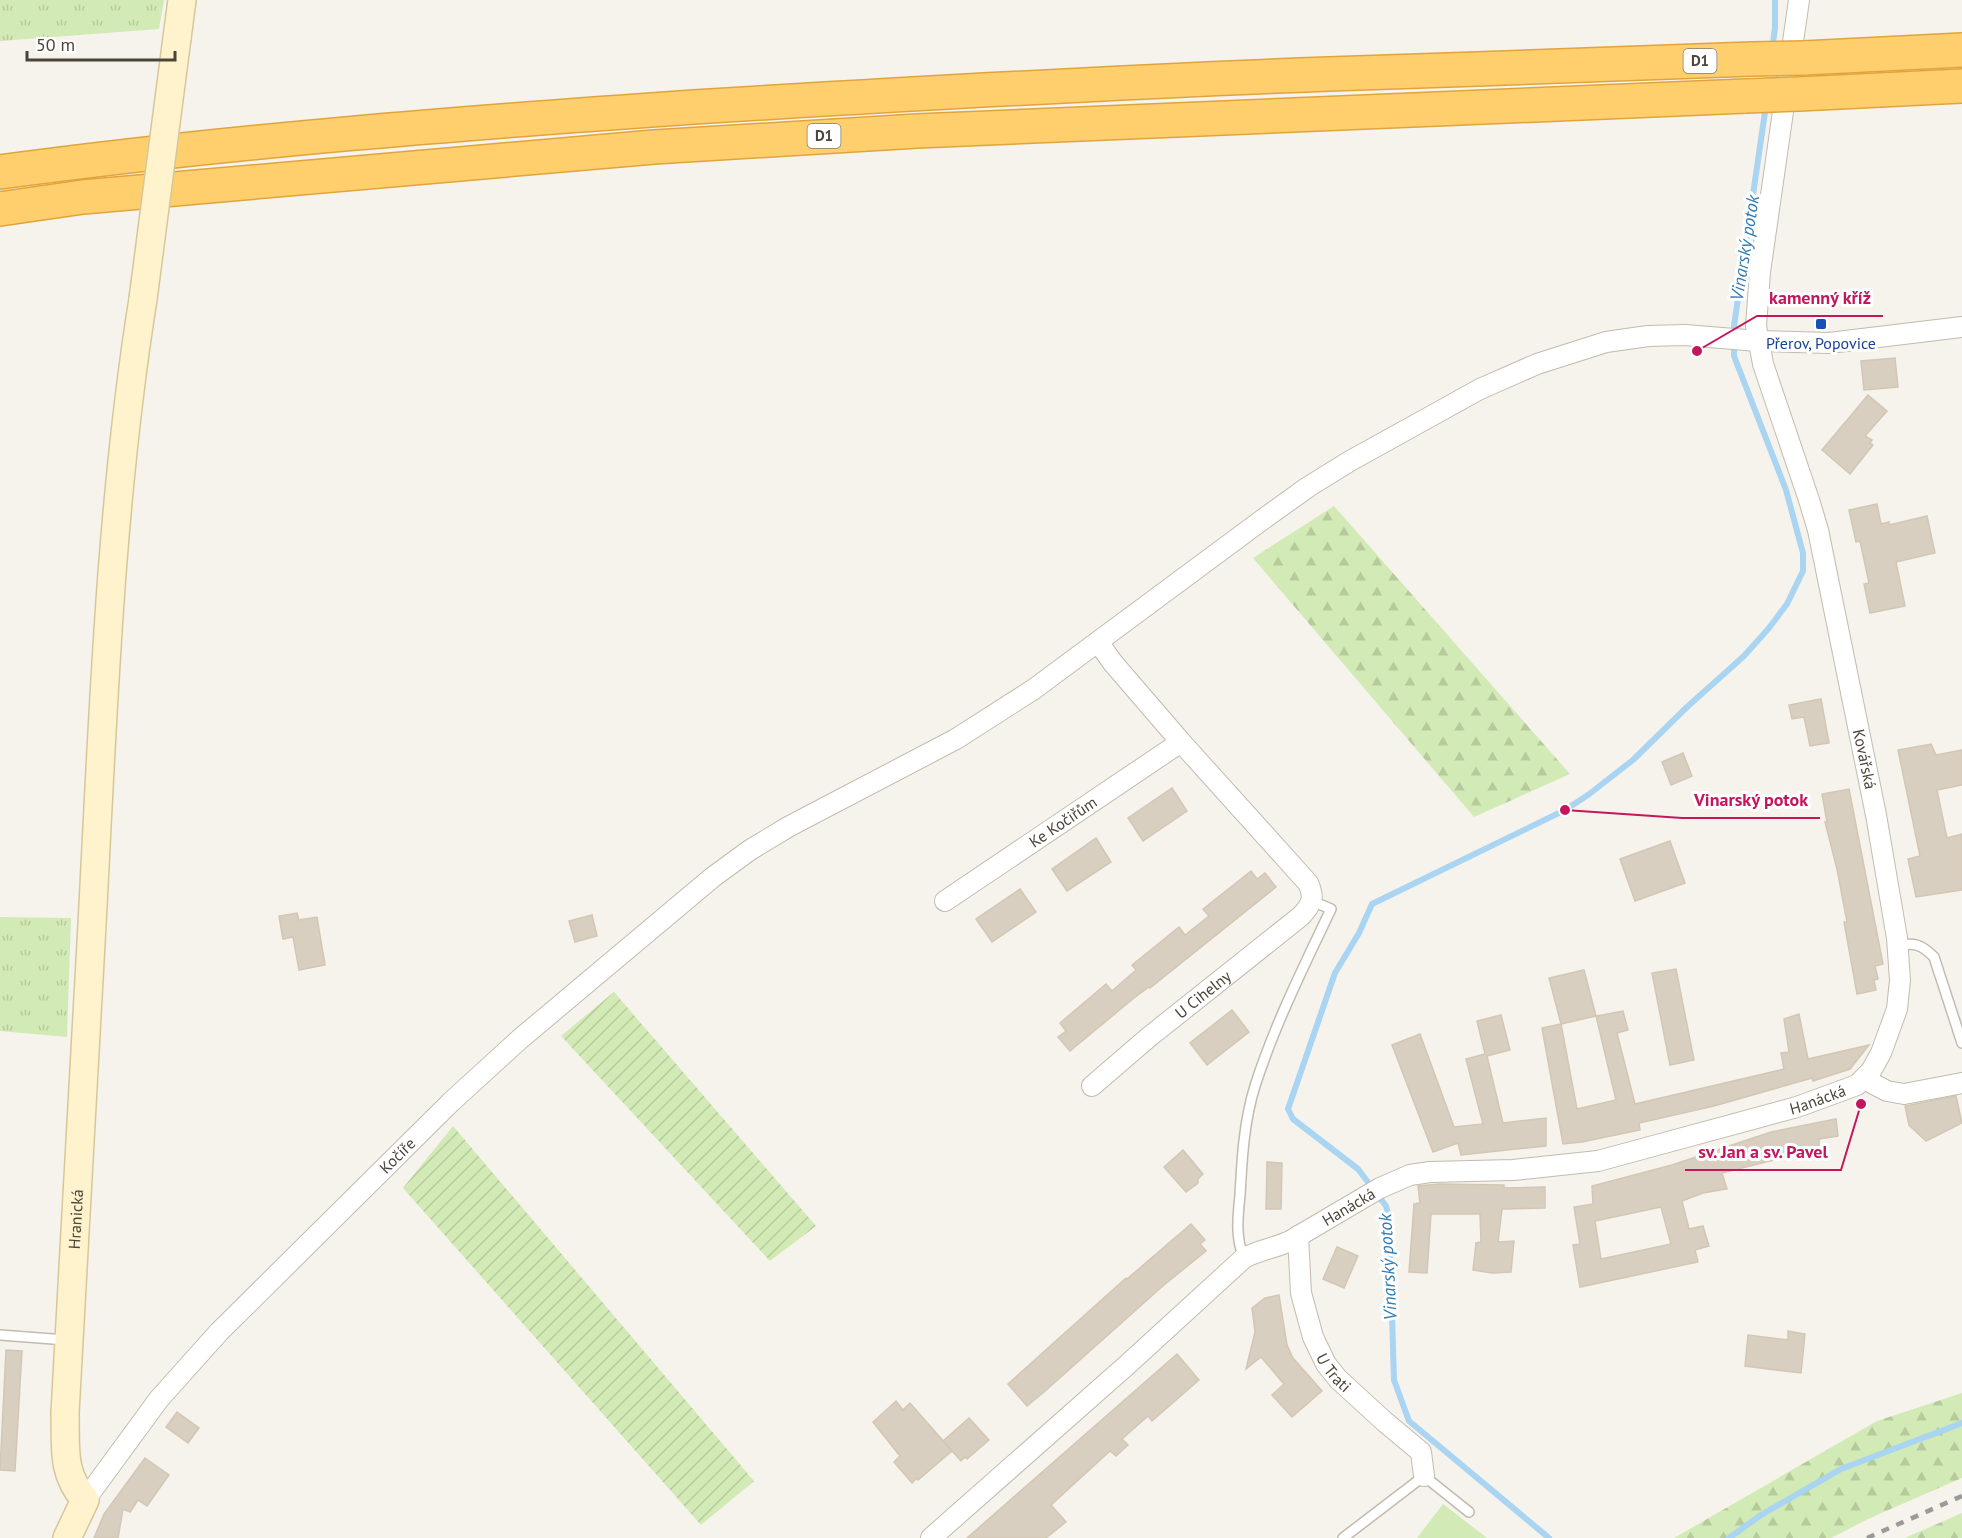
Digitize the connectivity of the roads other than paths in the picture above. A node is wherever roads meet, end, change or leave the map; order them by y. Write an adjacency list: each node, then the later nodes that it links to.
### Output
1 (182, 0): 21 (main road, Hranická, bridge)
2 (1799, 0): 8 (street, Kovářská)
3 (1962, 50): 5 (highway, D1, bridge)
4 (1962, 86): 6 (highway, D1, bridge)
5 (0, 172)
6 (0, 209)
7 (1962, 327): 8 (street, Kočíře)
8 (1750, 340): 9 (street, Kočíře); 13 (street, Kovářská)
9 (1098, 642): 10 (street); 23 (street, Kočíře)
10 (1181, 742): 11 (street, Ke Kočiřům); 12 (street)
11 (945, 901)
12 (1312, 901): 17 (street, U Cihelny); 19 (lane)
13 (1898, 945): 14 (lane); 15 (street, Kovářská)
14 (1962, 1043)
15 (1864, 1079): 16 (street); 18 (street, Hanácká)
16 (1962, 1083)
17 (1092, 1086)
18 (1298, 1236): 19 (street, Hanácká); 22 (street, U Trati)
19 (1244, 1258): 26 (street, Hanácká)
20 (0, 1335): 21 (lane)
21 (69, 1341): 23 (main road, Hranická)
22 (1424, 1476): 24 (lane); 27 (lane)
23 (85, 1500): 25 (main road)
24 (1469, 1512)
25 (67, 1538)
26 (931, 1538)
27 (1343, 1538)

